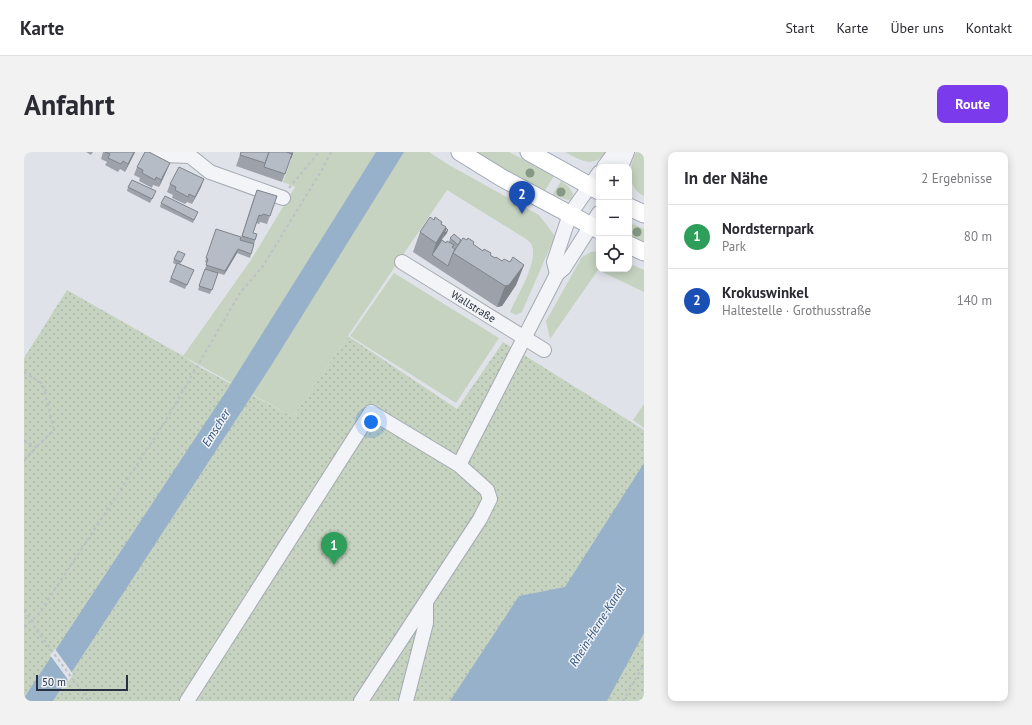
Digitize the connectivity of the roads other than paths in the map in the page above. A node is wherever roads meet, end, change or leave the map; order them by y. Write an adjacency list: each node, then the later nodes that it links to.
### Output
1 (157, 152): 6 (street)
2 (460, 152): 12 (main road)
3 (529, 152): 9 (main road)
4 (615, 152): 7 (street)
5 (627, 152): 8 (street)
6 (194, 154): 10 (street)
7 (606, 164)
8 (622, 164)
9 (596, 184): 12 (street)
10 (283, 198)
11 (632, 208): 13 (main road)
12 (570, 214): 14 (main road); 18 (street)
13 (644, 214)
14 (596, 223): 18 (street)
15 (632, 246): 16 (main road)
16 (644, 252)
17 (402, 262): 19 (street, Wallstraße)
18 (557, 274): 19 (street)
19 (523, 339): 20 (street, Wallstraße); 21 (street)
20 (544, 350)
21 (459, 465): 22 (street); 23 (street)
22 (426, 602): 24 (street); 25 (street)
23 (187, 701)
24 (361, 701)
25 (406, 701)

